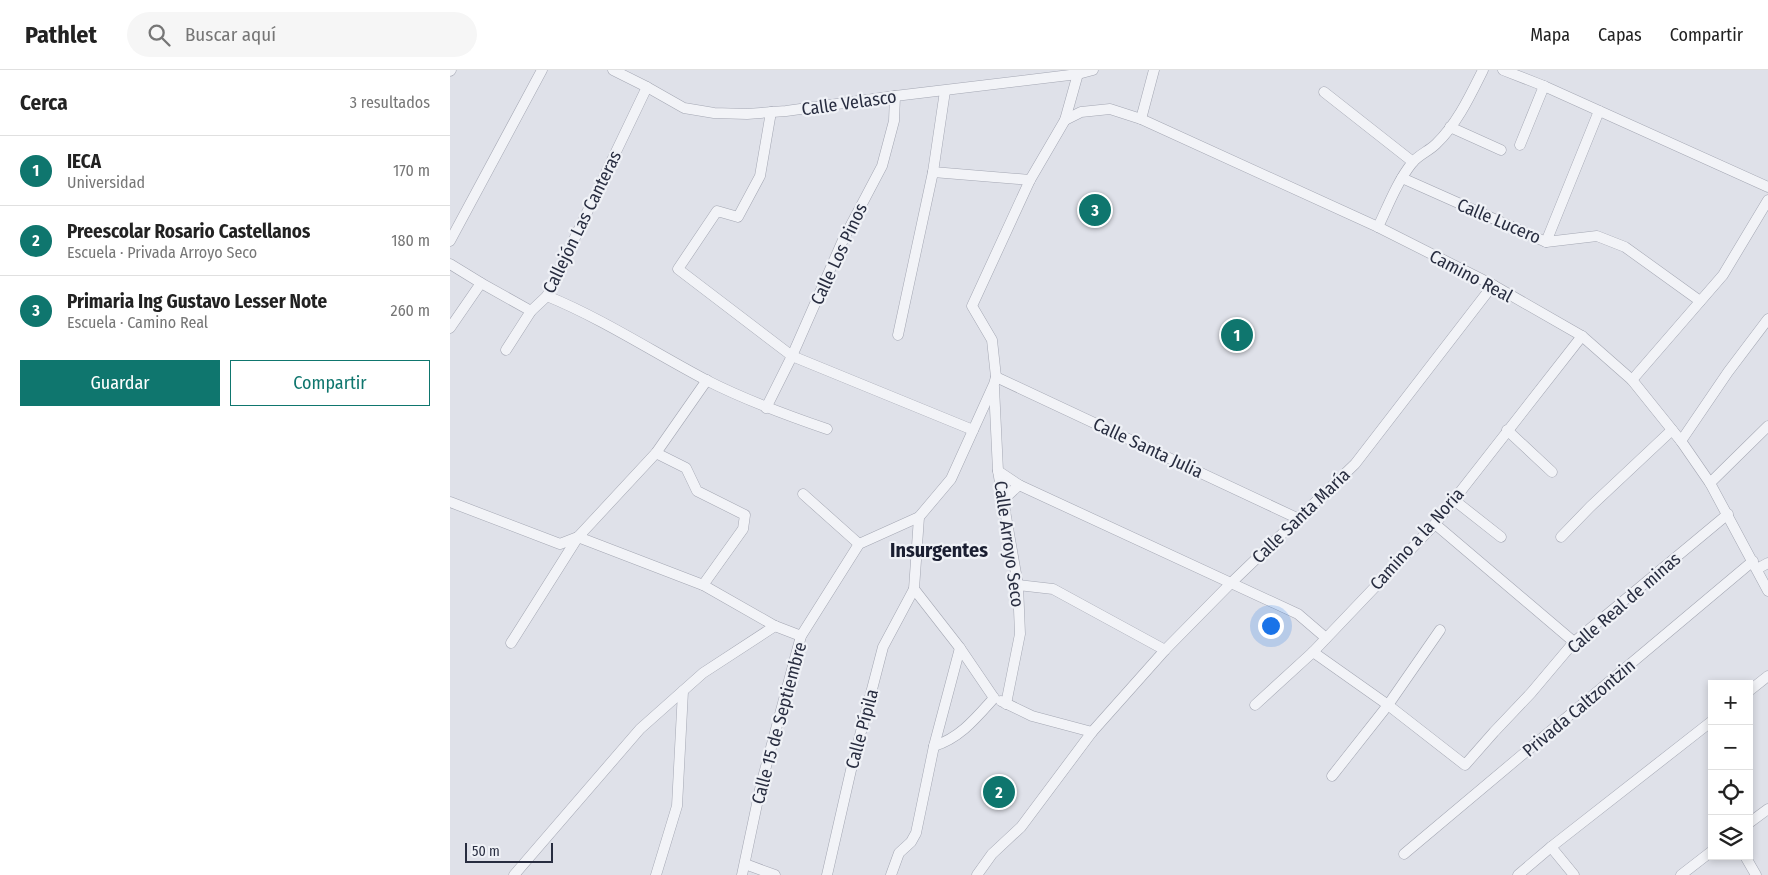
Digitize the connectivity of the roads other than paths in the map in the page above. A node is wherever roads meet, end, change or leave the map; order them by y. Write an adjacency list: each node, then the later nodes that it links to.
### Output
1 (542, 70): 27 (street)
2 (612, 70): 9 (street, Calle Velasco)
3 (1093, 70): 7 (street, Calle Velasco)
4 (1154, 70): 15 (street)
5 (1483, 70): 17 (street)
6 (1503, 70): 8 (street)
7 (1079, 72): 10 (street, Calle Velasco); 16 (street)
8 (1544, 86): 13 (street); 18 (street)
9 (647, 87): 14 (street, Calle Velasco); 32 (street, Callejón Las Canteras)
10 (945, 91): 12 (street, Calle Velasco); 21 (street)
11 (1324, 92): 20 (street)
12 (895, 96): 14 (street, Calle Velasco); 40 (street, Calle Los Pinos)
13 (1599, 111): 24 (street); 28 (street)
14 (771, 112): 40 (street)
15 (1141, 119): 16 (street, Camino Real); 26 (street, Camino Real)
16 (1065, 120): 23 (street)
17 (1450, 127): 19 (street); 20 (street)
18 (1520, 145)
19 (1501, 150)
20 (1413, 162): 22 (street)
21 (933, 172): 23 (street); 37 (street)
22 (1402, 178): 26 (street); 28 (street, Calle Lucero)
23 (1030, 180): 42 (street)
24 (1768, 187)
25 (1768, 200): 33 (street)
26 (1378, 227): 31 (street, Camino Real)
27 (450, 241)
28 (1546, 242): 33 (street, Calle Lucero)
29 (450, 264): 30 (street)
30 (481, 283): 34 (street); 36 (street)
31 (1493, 286): 38 (street, Camino Real); 62 (street, Calle Santa María)
32 (547, 296): 34 (street, Callejón Las Canteras); 41 (street)
33 (1700, 301): 43 (street)
34 (531, 311): 39 (street, Callejón Las Canteras)
35 (1768, 319): 50 (street)
36 (450, 328)
37 (898, 336)
38 (1582, 336): 43 (street, Camino Real); 48 (street, Camino a la Noria)
39 (506, 350)
40 (792, 356): 44 (street, Calle Los Pinos); 47 (street)
41 (707, 380): 44 (street); 51 (street)
42 (995, 380): 47 (street); 52 (street, Calle Arroyo Seco); 62 (street, Calle Santa Julia)
43 (1632, 380): 49 (street, Camino Real)
44 (766, 408): 46 (street)
45 (1768, 426): 54 (street)
46 (827, 429)
47 (973, 430): 61 (street)
48 (1507, 430): 53 (street); 58 (street, Camino a la Noria)
49 (1672, 430): 50 (street, Camino Real); 66 (street)
50 (1681, 441): 54 (street, Camino Real)
51 (656, 453): 65 (street); 71 (street)
52 (998, 471): 55 (street); 57 (street, Calle Arroyo Seco)
53 (1552, 472)
54 (1710, 483): 60 (street, Camino Real)
55 (1019, 485): 57 (street); 70 (street)
56 (803, 494): 67 (street)
57 (1004, 500): 72 (street, Calle Arroyo Seco)
58 (1454, 500): 63 (street, Camino a la Noria); 64 (street)
59 (450, 502): 65 (street)
60 (1728, 514): 69 (street, Camino Real); 79 (street, Calle Real de minas)
61 (919, 517): 67 (street); 73 (street)
62 (1299, 519): 70 (street, Calle Santa María)
63 (1435, 524): 78 (street, Camino a la Noria); 79 (street)
64 (1501, 536)
65 (578, 537): 71 (street); 80 (street)
66 (1560, 537)
67 (859, 544): 77 (street, Calle 15 de Septiembre)
68 (1768, 563): 69 (street, Privada Caltzontzin)
69 (1755, 565): 74 (street, Camino Real); 98 (street, Privada Caltzontzin)
70 (1231, 583): 78 (street); 82 (street, Calle Santa María)
71 (703, 585): 75 (street)
72 (1018, 585): 82 (street); 88 (street, Calle Arroyo Seco)
73 (914, 589): 81 (street); 106 (street, Calle Pípila)
74 (1768, 591)
75 (775, 626): 77 (street); 86 (street)
76 (1440, 630): 90 (street)
77 (801, 636): 101 (street, Calle 15 de Septiembre)
78 (1326, 638): 83 (street, Camino a la Noria)
79 (1574, 642): 90 (street, Calle Real de minas)
80 (511, 643)
81 (960, 648): 87 (street); 93 (street)
82 (1165, 650): 92 (street, Calle Santa María)
83 (1313, 652): 89 (street, Camino a la Noria); 90 (street)
84 (1768, 676): 85 (street)
85 (1753, 688)
86 (683, 691): 102 (street); 103 (street)
87 (994, 698): 88 (street); 93 (street)
88 (1006, 704): 92 (street)
89 (1255, 705)
90 (1388, 705): 94 (street)
91 (1708, 724): 97 (street)
92 (1092, 732): 108 (street, Calle Santa María)
93 (934, 746): 107 (street)
94 (1332, 776)
95 (1768, 810): 96 (street)
96 (1753, 820)
97 (1551, 847): 109 (street); 110 (street)
98 (1404, 854)
99 (1708, 854): 111 (street)
100 (1747, 860): 112 (street)
101 (745, 864): 104 (street, Calle 15 de Septiembre); 105 (street)
102 (514, 875)
103 (656, 875)
104 (742, 875)
105 (775, 875)
106 (827, 875)
107 (891, 875)
108 (977, 875)
109 (1518, 875)
110 (1574, 875)
111 (1681, 875)
112 (1756, 875)

